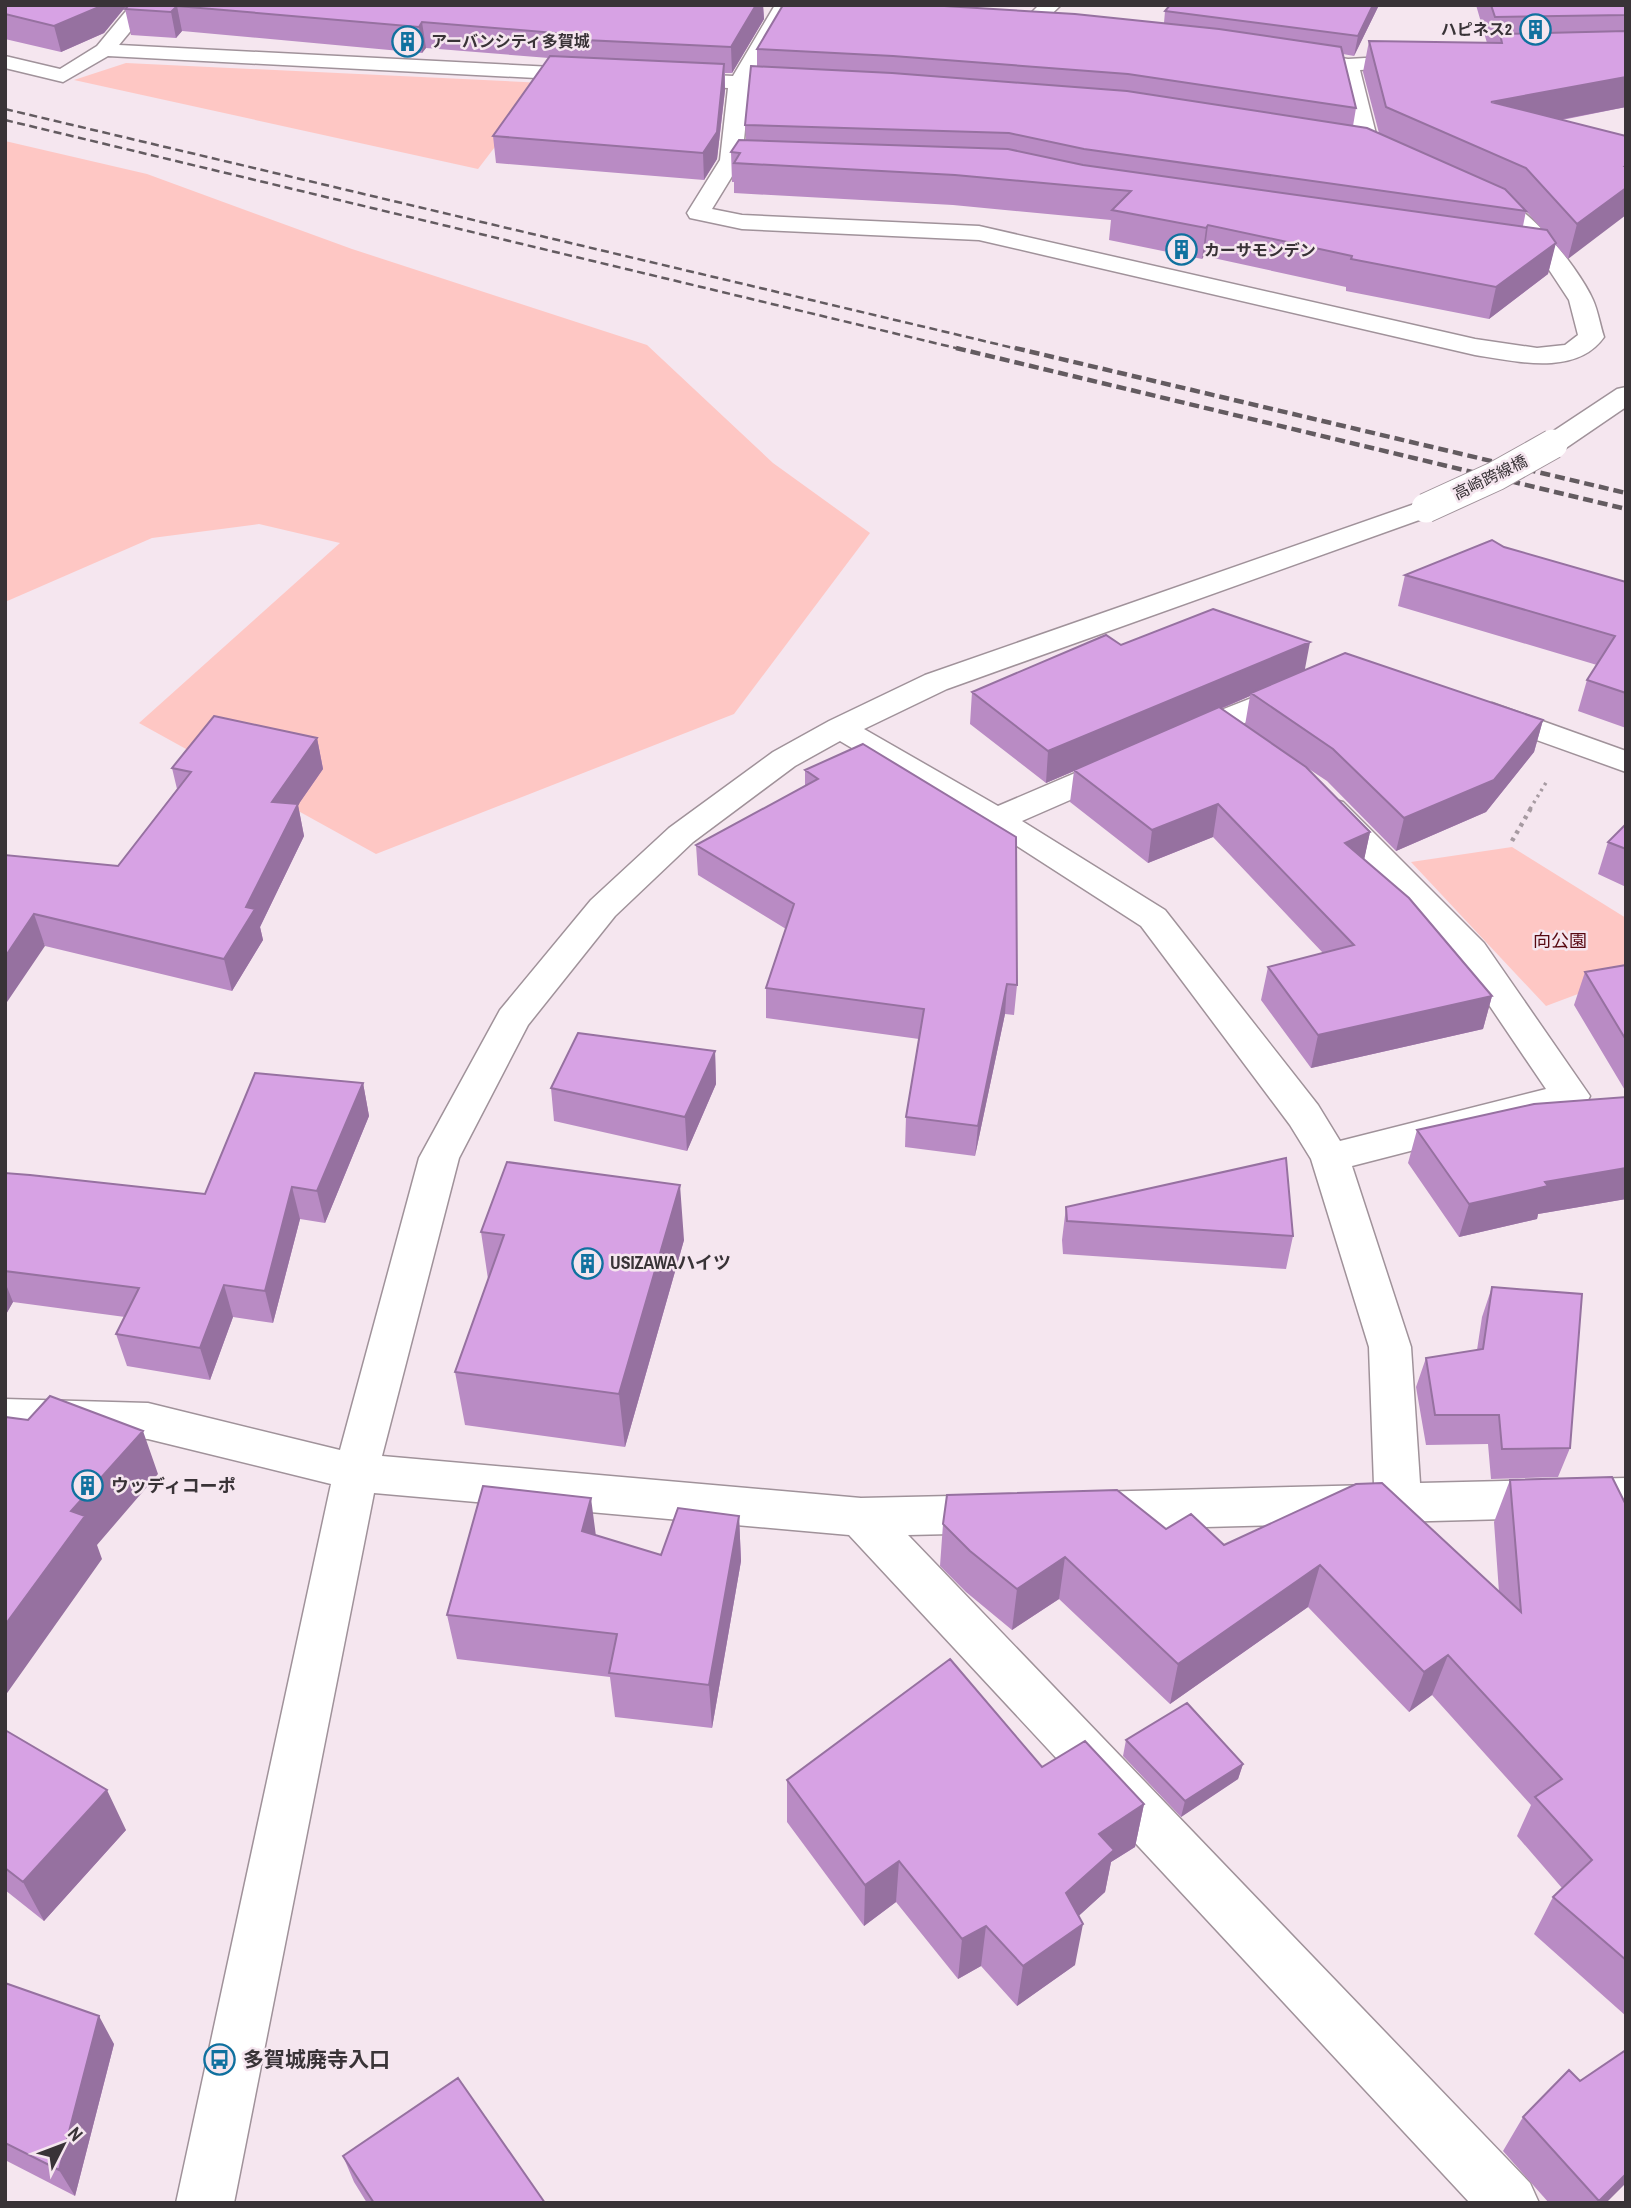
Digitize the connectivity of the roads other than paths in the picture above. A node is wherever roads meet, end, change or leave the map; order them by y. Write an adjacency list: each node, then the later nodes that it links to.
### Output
1 (142, 5): 7 (street)
2 (1051, 5): 6 (street)
3 (784, 8): 4 (street); 5 (street); 14 (street)
4 (755, 10)
5 (810, 13)
6 (1050, 28)
7 (104, 50): 10 (street); 12 (street)
8 (1269, 53): 11 (street)
9 (1440, 59): 11 (street)
10 (5, 62)
11 (1348, 65): 17 (street)
12 (616, 76)
13 (657, 78): 14 (street)
14 (739, 83): 15 (street); 19 (street)
15 (822, 87)
16 (1341, 142): 17 (street)
17 (1368, 146): 18 (street)
18 (1392, 156)
19 (731, 160): 20 (street); 23 (street)
20 (758, 161)
21 (1462, 188): 23 (street)
22 (1508, 246): 23 (street)
23 (1549, 252)
24 (1626, 394): 27 (street, 高崎跨線橋, bridge)
25 (1318, 680): 28 (street)
26 (1470, 704): 30 (street)
27 (840, 728): 32 (street); 35 (street, 高崎跨線橋)
28 (1249, 746)
29 (1155, 750): 32 (street)
30 (1626, 762)
31 (1313, 790): 33 (street)
32 (995, 820): 33 (street)
33 (1330, 1158): 37 (street)
34 (5, 1418): 35 (street)
35 (356, 1472): 38 (street); 39 (street, 高崎跨線橋)
36 (1626, 1497): 37 (street)
37 (1398, 1503): 38 (street)
38 (861, 1517): 40 (street)
39 (205, 2203)
40 (1510, 2203)

